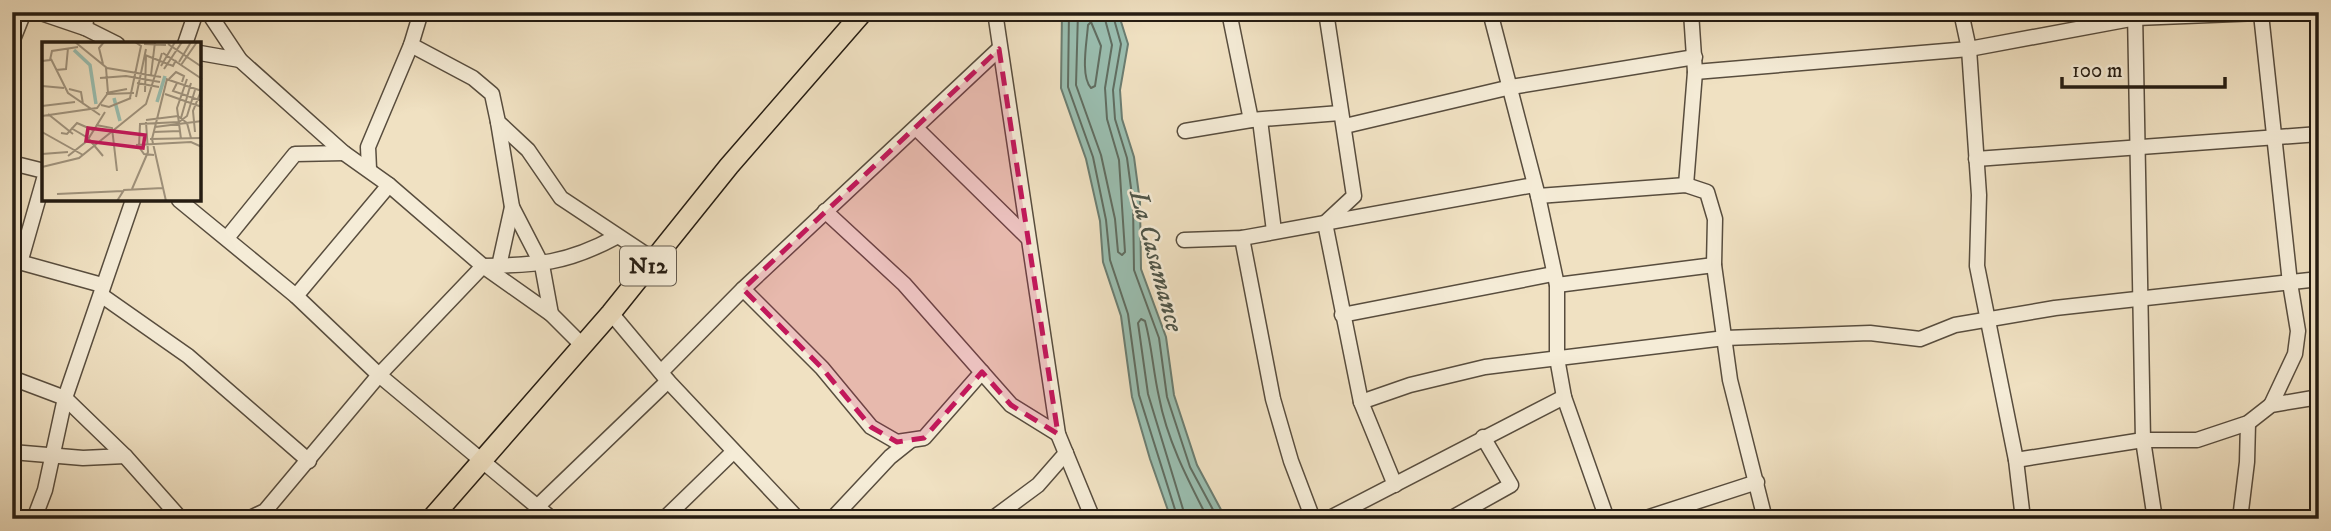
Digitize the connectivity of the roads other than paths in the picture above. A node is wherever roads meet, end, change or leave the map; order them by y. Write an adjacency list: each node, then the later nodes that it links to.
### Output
1 (24, 12): 19 (street)
2 (38, 12): 17 (street)
3 (87, 12): 17 (street)
4 (196, 12): 20 (street)
5 (208, 12): 25 (street)
6 (421, 12): 21 (street)
7 (863, 12): 56 (main road, N12)
8 (995, 12): 22 (street)
9 (1229, 12): 28 (street)
10 (1691, 12): 26 (street)
11 (1961, 12): 23 (street)
12 (2284, 12): 15 (street)
13 (1493, 13): 27 (street)
14 (1332, 14): 29 (street)
15 (2261, 14): 16 (street); 34 (street)
16 (2135, 15): 23 (street); 35 (street)
17 (85, 28): 18 (street)
18 (97, 40)
19 (12, 42)
20 (186, 42)
21 (411, 45): 30 (street); 39 (street)
22 (999, 49): 31 (street); 52 (street)
23 (1969, 49): 26 (street); 37 (street)
24 (201, 53): 25 (street)
25 (240, 60): 36 (street)
26 (1695, 65): 27 (street); 43 (street)
27 (1511, 87): 29 (street); 44 (street)
28 (1255, 120): 29 (street); 32 (street); 50 (street)
29 (1343, 120): 49 (street)
30 (498, 122): 47 (street); 51 (street)
31 (916, 128): 48 (street); 52 (street)
32 (1185, 131)
33 (2319, 135): 34 (street)
34 (2276, 136): 35 (street); 64 (street)
35 (2138, 147): 37 (street); 68 (street)
36 (344, 153): 39 (street); 54 (street)
37 (1976, 159): 72 (street)
38 (12, 163): 40 (street)
39 (369, 169): 42 (street)
40 (42, 170)
41 (42, 185): 57 (street)
42 (389, 185): 60 (street); 67 (street)
43 (1686, 185): 44 (street); 59 (street)
44 (1536, 190): 49 (street); 63 (street)
45 (132, 201): 66 (street)
46 (180, 201): 54 (street)
47 (512, 207): 58 (street); 61 (street)
48 (825, 211): 65 (street); 76 (street)
49 (1325, 223): 50 (street); 71 (street)
50 (1274, 232): 53 (street)
51 (616, 237): 56 (street); 58 (street)
52 (1027, 237): 86 (street)
53 (1242, 238): 55 (street); 111 (street)
54 (227, 239): 67 (street)
55 (1184, 240)
56 (653, 259): 69 (main road, N12)
57 (16, 262): 66 (street)
58 (542, 265): 61 (street); 70 (street)
59 (1713, 265): 63 (street); 73 (street)
60 (483, 266): 61 (street); 70 (street); 77 (street)
61 (499, 266)
62 (2319, 279): 64 (street)
63 (1555, 280): 71 (street); 75 (street)
64 (2290, 283): 68 (street); 84 (street)
65 (743, 289): 78 (street); 88 (street)
66 (102, 290): 82 (street); 97 (street)
67 (296, 296): 77 (street)
68 (2141, 301): 72 (street); 89 (street)
69 (611, 313): 74 (main road, N12); 78 (street)
70 (551, 314): 74 (street)
71 (1342, 315): 83 (street)
72 (1988, 321): 73 (street); 96 (street)
73 (1725, 338): 75 (street); 98 (street)
74 (582, 345): 95 (main road, N12)
75 (1557, 358): 80 (street); 83 (street)
76 (982, 372): 86 (street); 88 (street)
77 (379, 375): 95 (street); 97 (street)
78 (664, 377): 91 (street); 100 (street)
79 (12, 378): 82 (street)
80 (1564, 397): 87 (street); 114 (street)
81 (2319, 397): 84 (street)
82 (65, 398): 93 (street); 94 (street)
83 (1361, 402): 99 (street)
84 (2271, 405): 85 (street)
85 (2248, 423): 89 (street); 119 (street)
86 (1058, 434): 92 (street)
87 (1483, 437): 99 (street); 113 (street)
88 (912, 440): 108 (street)
89 (2143, 440): 96 (street); 118 (street)
90 (12, 452): 93 (street)
91 (733, 452): 106 (street); 107 (street)
92 (1066, 453): 109 (street); 110 (street)
93 (54, 456): 94 (street); 101 (street)
94 (125, 456): 102 (street)
95 (482, 460): 100 (street); 104 (main road, N12)
96 (2016, 460): 117 (street)
97 (309, 461): 103 (street)
98 (1757, 482): 115 (street); 116 (street)
99 (1395, 485): 112 (street)
100 (539, 505): 105 (street)
101 (34, 519)
102 (181, 519)
103 (248, 519)
104 (431, 519)
105 (552, 519)
106 (664, 519)
107 (798, 519)
108 (832, 519)
109 (992, 519)
110 (1093, 519)
111 (1313, 519)
112 (1328, 519)
113 (1450, 519)
114 (1607, 519)
115 (1643, 519)
116 (1765, 519)
117 (2023, 519)
118 (2161, 519)
119 (2240, 519)

